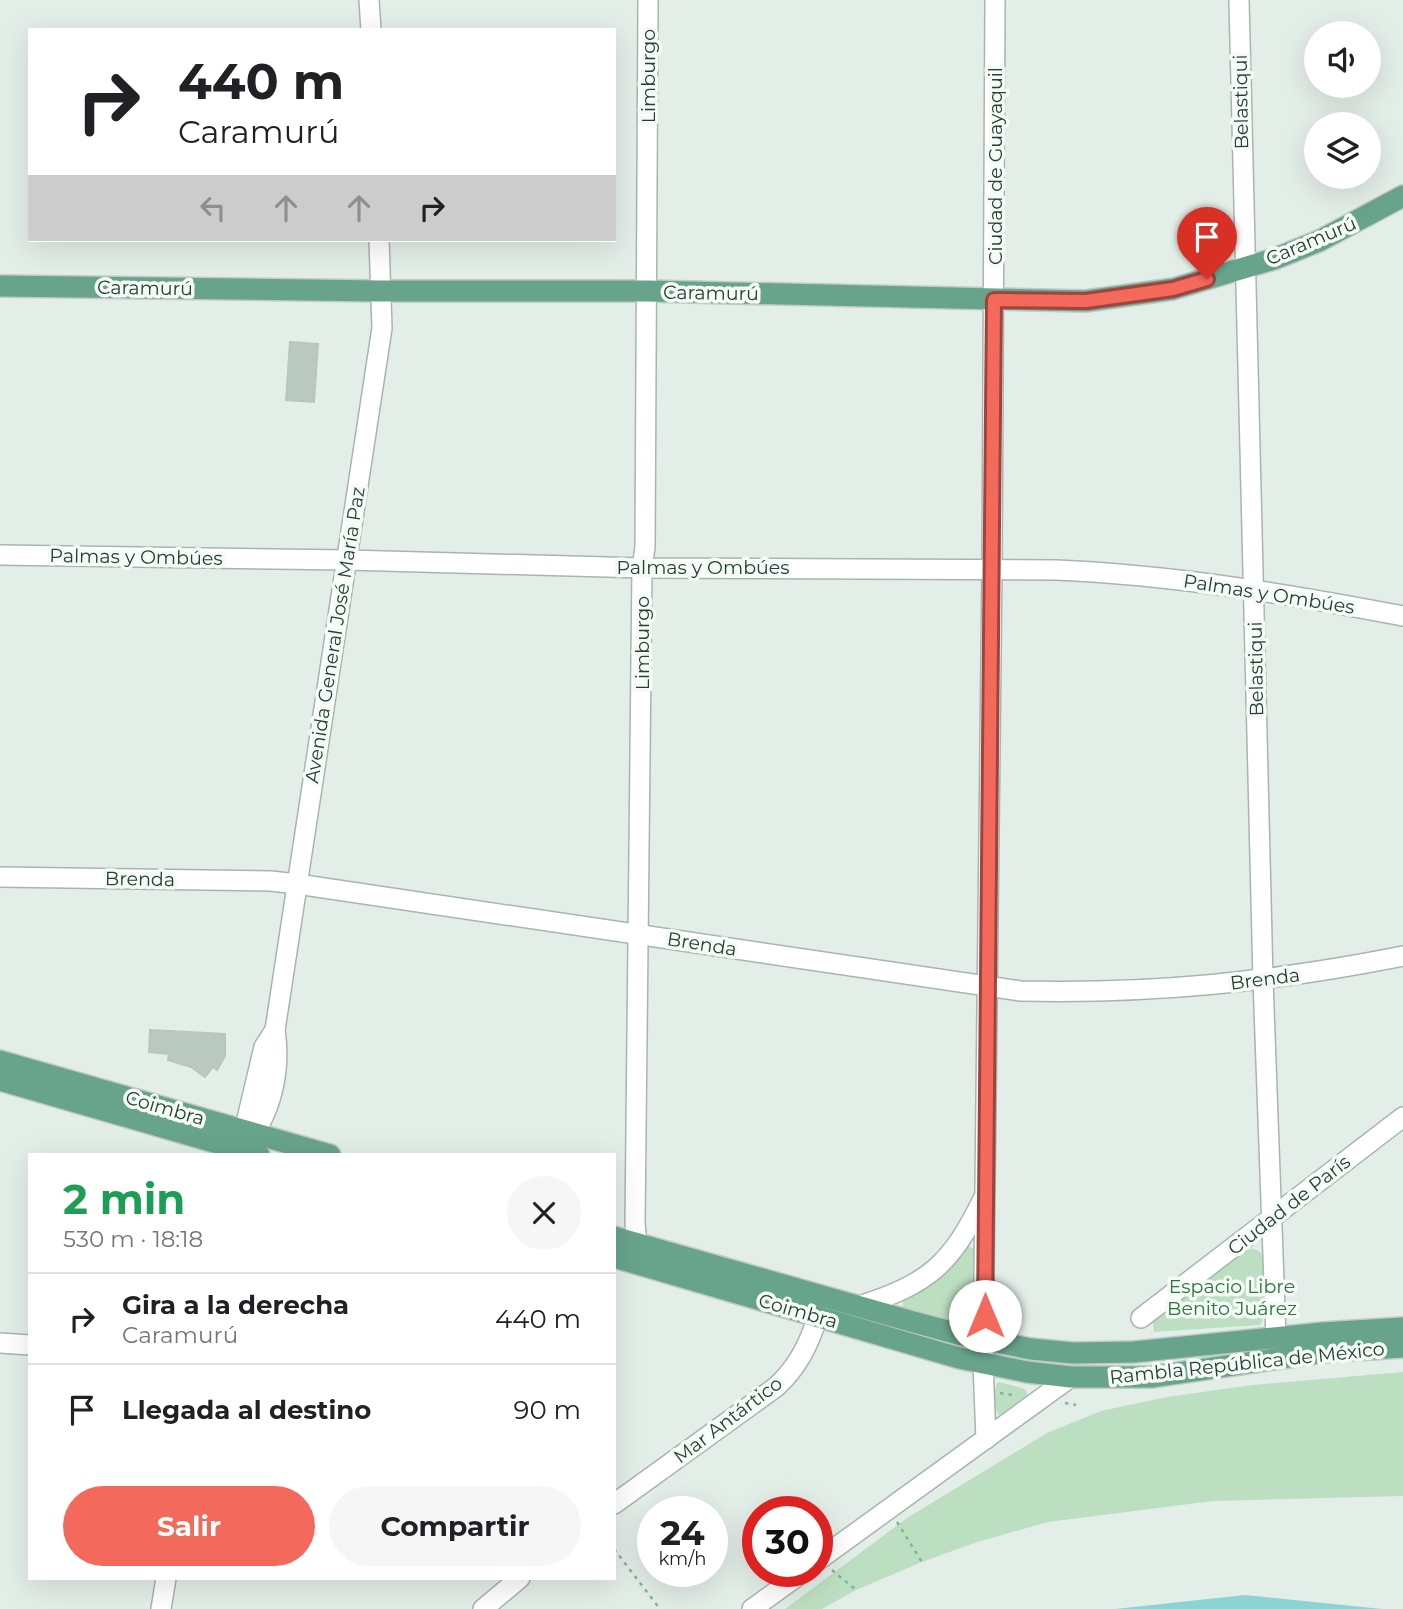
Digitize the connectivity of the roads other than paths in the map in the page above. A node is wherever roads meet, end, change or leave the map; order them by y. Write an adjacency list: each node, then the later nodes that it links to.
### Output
1 (369, 0): 5 (street)
2 (648, 0): 11 (street, Limburgo)
3 (995, 0): 12 (street, Ciudad de Guayaquil)
4 (1239, 0): 8 (street, Belastiqui)
5 (371, 28)
6 (1403, 196): 8 (main road, Caramurú)
7 (379, 242): 10 (street, Avenida General José María Paz)
8 (1245, 267): 12 (main road, Caramurú); 17 (street, Belastiqui)
9 (0, 286): 10 (main road, Caramurú)
10 (380, 291): 11 (main road, Caramurú); 14 (street, Avenida General José María Paz)
11 (648, 291): 12 (main road, Caramurú); 15 (street, Limburgo)
12 (994, 300): 16 (street, Ciudad de Guayaquil)
13 (0, 555): 14 (street, Palmas y Ombúes)
14 (348, 560): 15 (street, Palmas y Ombúes); 20 (street, Avenida General José María Paz)
15 (642, 568): 16 (street, Palmas y Ombúes); 21 (street, Limburgo)
16 (992, 568): 17 (street, Palmas y Ombúes); 24 (street, Ciudad de Guayaquil)
17 (1255, 589): 18 (street, Palmas y Ombúes); 23 (street, Belastiqui)
18 (1403, 616)
19 (0, 877): 20 (street, Brenda)
20 (297, 884): 21 (street, Brenda); 28 (street, Avenida General José María Paz)
21 (639, 934): 24 (street, Brenda); 33 (street, Limburgo)
22 (1403, 956): 23 (street, Brenda)
23 (1263, 981): 24 (street, Brenda); 31 (street, Belastiqui)
24 (988, 987): 30 (street, Ciudad de Guayaquil)
25 (0, 1061): 28 (main road, Coimbra)
26 (0, 1080): 28 (main road, Coimbra)
27 (1403, 1117): 31 (street, Ciudad de París)
28 (247, 1145): 29 (main road, Coimbra)
29 (313, 1153)
30 (985, 1194): 35 (street); 40 (street, Ciudad de Guayaquil)
31 (1272, 1217): 37 (street, Ciudad de París); 39 (street, Belastiqui)
32 (616, 1238): 33 (main road, Coimbra)
33 (638, 1244): 35 (main road, Coimbra)
34 (616, 1258): 36 (main road, Coimbra)
35 (859, 1306): 40 (main road, Coimbra)
36 (818, 1316): 45 (main road, Coimbra); 48 (street, Mar Antártico)
37 (1141, 1318)
38 (1403, 1328): 39 (main road, Rambla República de México)
39 (1276, 1338): 44 (main road, Rambla República de México)
40 (984, 1340): 44 (main road, Coimbra); 45 (street)
41 (0, 1343): 42 (street)
42 (28, 1345)
43 (1403, 1347): 46 (main road, Rambla República de México)
44 (1135, 1352)
45 (983, 1363): 46 (main road, Coimbra); 47 (street)
46 (1071, 1377): 47 (street)
47 (986, 1439): 49 (street)
48 (616, 1503)
49 (833, 1555)
50 (166, 1580): 53 (street)
51 (518, 1580): 54 (street)
52 (782, 1587): 55 (street)
53 (161, 1609)
54 (483, 1609)
55 (752, 1609)

